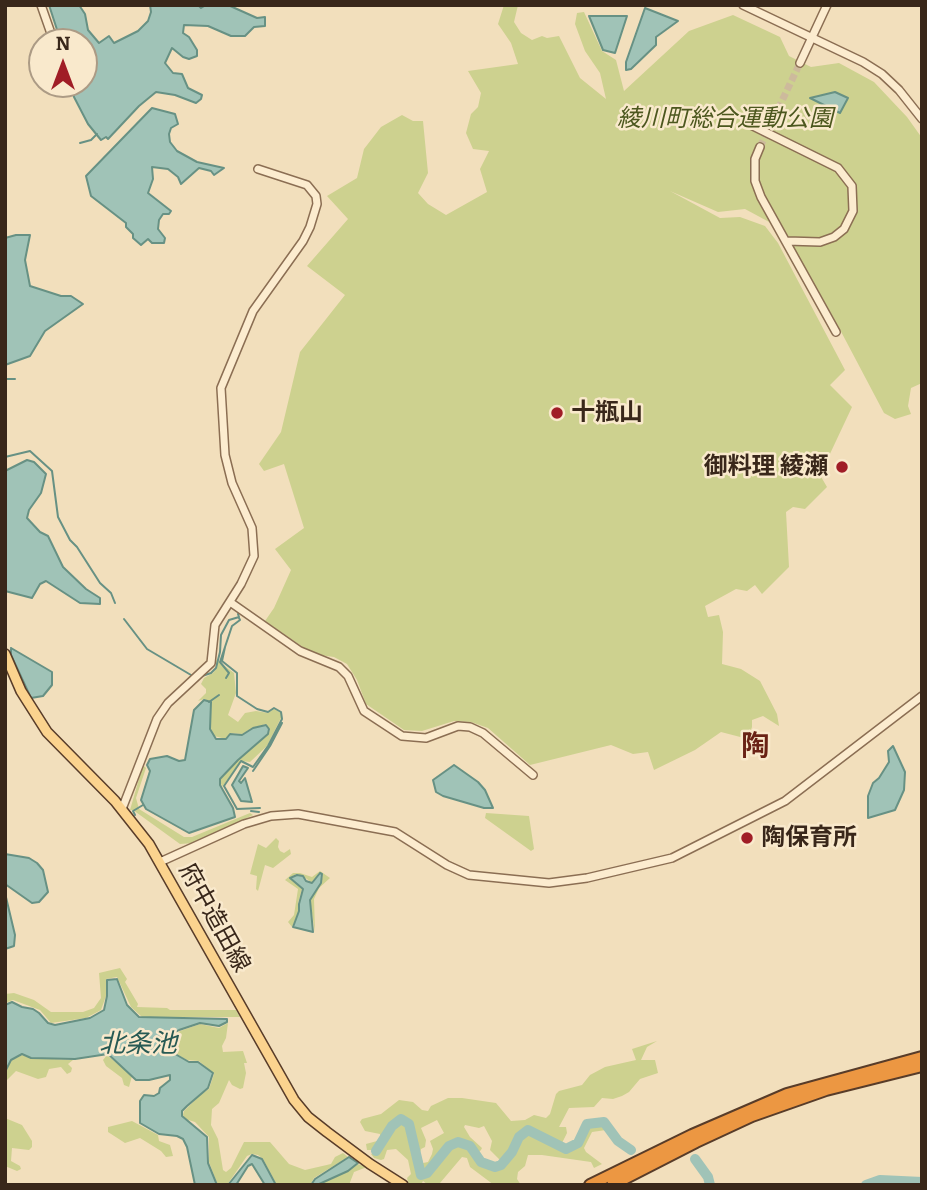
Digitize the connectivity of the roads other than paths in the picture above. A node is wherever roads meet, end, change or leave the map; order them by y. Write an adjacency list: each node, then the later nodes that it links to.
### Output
1 (41, 5): 4 (street)
2 (743, 5): 5 (street)
3 (827, 5): 5 (street)
4 (49, 28)
5 (812, 36): 6 (street); 7 (street)
6 (800, 63)
7 (922, 118)
8 (745, 122): 11 (street)
9 (760, 147): 11 (street)
10 (258, 169): 13 (street)
11 (787, 241): 12 (street)
12 (836, 332)
13 (230, 601): 16 (street); 17 (street)
14 (5, 654): 17 (main road, 府中造田線)
15 (922, 696): 18 (street)
16 (533, 775)
17 (122, 809): 18 (main road, 府中造田線)
18 (160, 862): 23 (main road, 府中造田線)
19 (922, 1057): 21 (highway)
20 (922, 1066): 21 (highway)
21 (893, 1068): 22 (highway)
22 (628, 1171): 24 (highway); 25 (highway)
23 (403, 1185)
24 (590, 1185)
25 (612, 1185)

